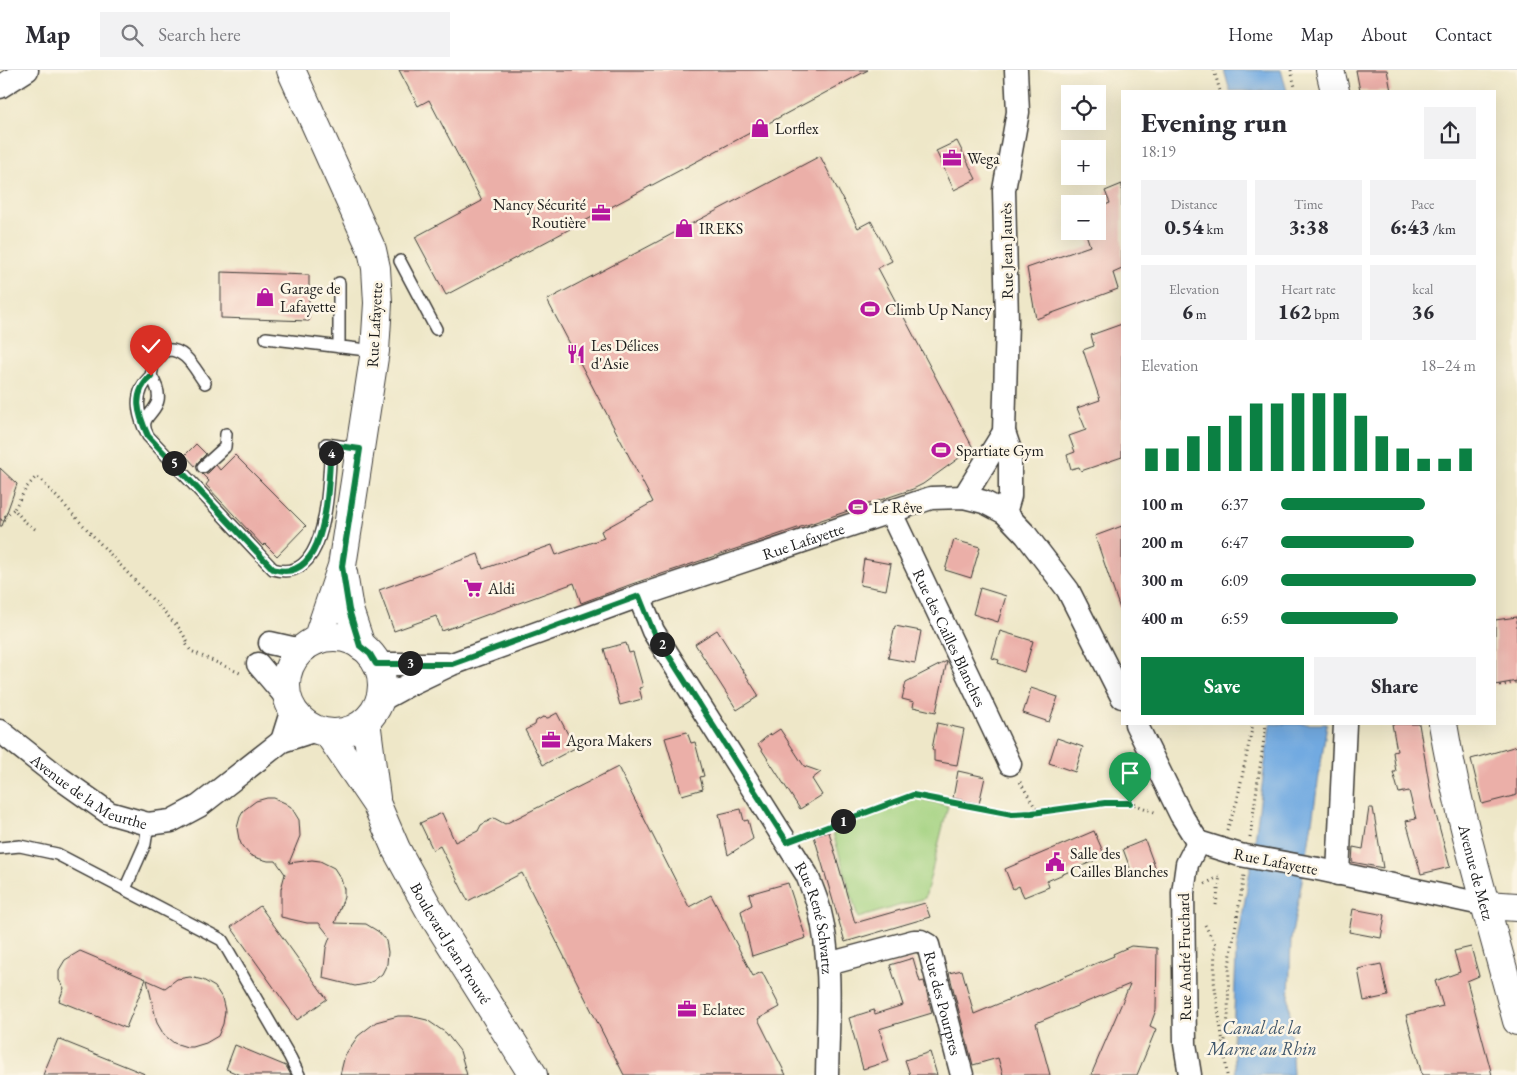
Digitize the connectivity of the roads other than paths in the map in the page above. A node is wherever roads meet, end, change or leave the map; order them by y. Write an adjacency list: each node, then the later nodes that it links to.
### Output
1 (28, 70): 5 (street)
2 (291, 70): 12 (street, Rue Lafayette)
3 (1016, 70): 16 (street, Rue Jean Jaurès)
4 (1330, 70): 6 (street)
5 (0, 87)
6 (1335, 90)
7 (400, 261): 9 (lane)
8 (339, 283): 11 (lane)
9 (436, 329)
10 (266, 338): 11 (lane)
11 (339, 347): 12 (lane)
12 (375, 352): 18 (street, Rue Lafayette)
13 (151, 376): 14 (lane); 15 (lane); 15 (lane)
14 (205, 383)
15 (144, 428): 18 (lane)
16 (1004, 432): 20 (street); 22 (street, Rue Jean Jaurès)
17 (226, 434): 19 (lane)
18 (360, 449): 23 (street, Rue Lafayette)
19 (203, 468)
20 (964, 497): 21 (street, Rue Lafayette); 22 (street, Rue Lafayette)
21 (890, 511): 24 (street, Rue Lafayette); 39 (street, Rue des Cailles Blanches)
22 (1005, 513): 30 (street, Rue Lafayette)
23 (342, 566): 26 (street, Rue Lafayette); 27 (street, Rue Lafayette)
24 (639, 596): 28 (street, Rue Lafayette); 48 (street, Rue René Schvartz)
25 (270, 643): 26 (street)
26 (309, 645): 27 (street); 31 (street)
27 (368, 655): 28 (street, Rue Lafayette); 32 (street)
28 (452, 664): 32 (street, Rue Lafayette)
29 (261, 667): 31 (street)
30 (1121, 696)
31 (290, 704): 37 (street); 38 (street)
32 (372, 711): 37 (street); 40 (street, Boulevard Jean Prouvé)
33 (1136, 725): 42 (street)
34 (1345, 725): 44 (street)
35 (1443, 725): 46 (street, Avenue de Metz)
36 (0, 731): 41 (street, Avenue de la Meurthe)
37 (322, 731): 38 (street, Avenue de la Meurthe); 40 (street, Boulevard Jean Prouvé)
38 (282, 741): 41 (street, Avenue de la Meurthe)
39 (1010, 764)
40 (377, 805): 51 (street, Boulevard Jean Prouvé)
41 (148, 824): 45 (lane)
42 (1198, 842): 44 (street, Rue Lafayette, bridge); 54 (street, Rue André Fruchard)
43 (0, 848): 45 (lane)
44 (1328, 871): 46 (street, Rue Lafayette)
45 (125, 889): 50 (lane)
46 (1486, 905): 47 (street); 49 (street, Avenue de Metz)
47 (1517, 907)
48 (828, 964): 52 (street, Rue René Schvartz); 53 (street, Rue des Pourpres)
49 (1517, 1020)
50 (299, 1075)
51 (533, 1075)
52 (827, 1075)
53 (962, 1075)
54 (1190, 1075)

